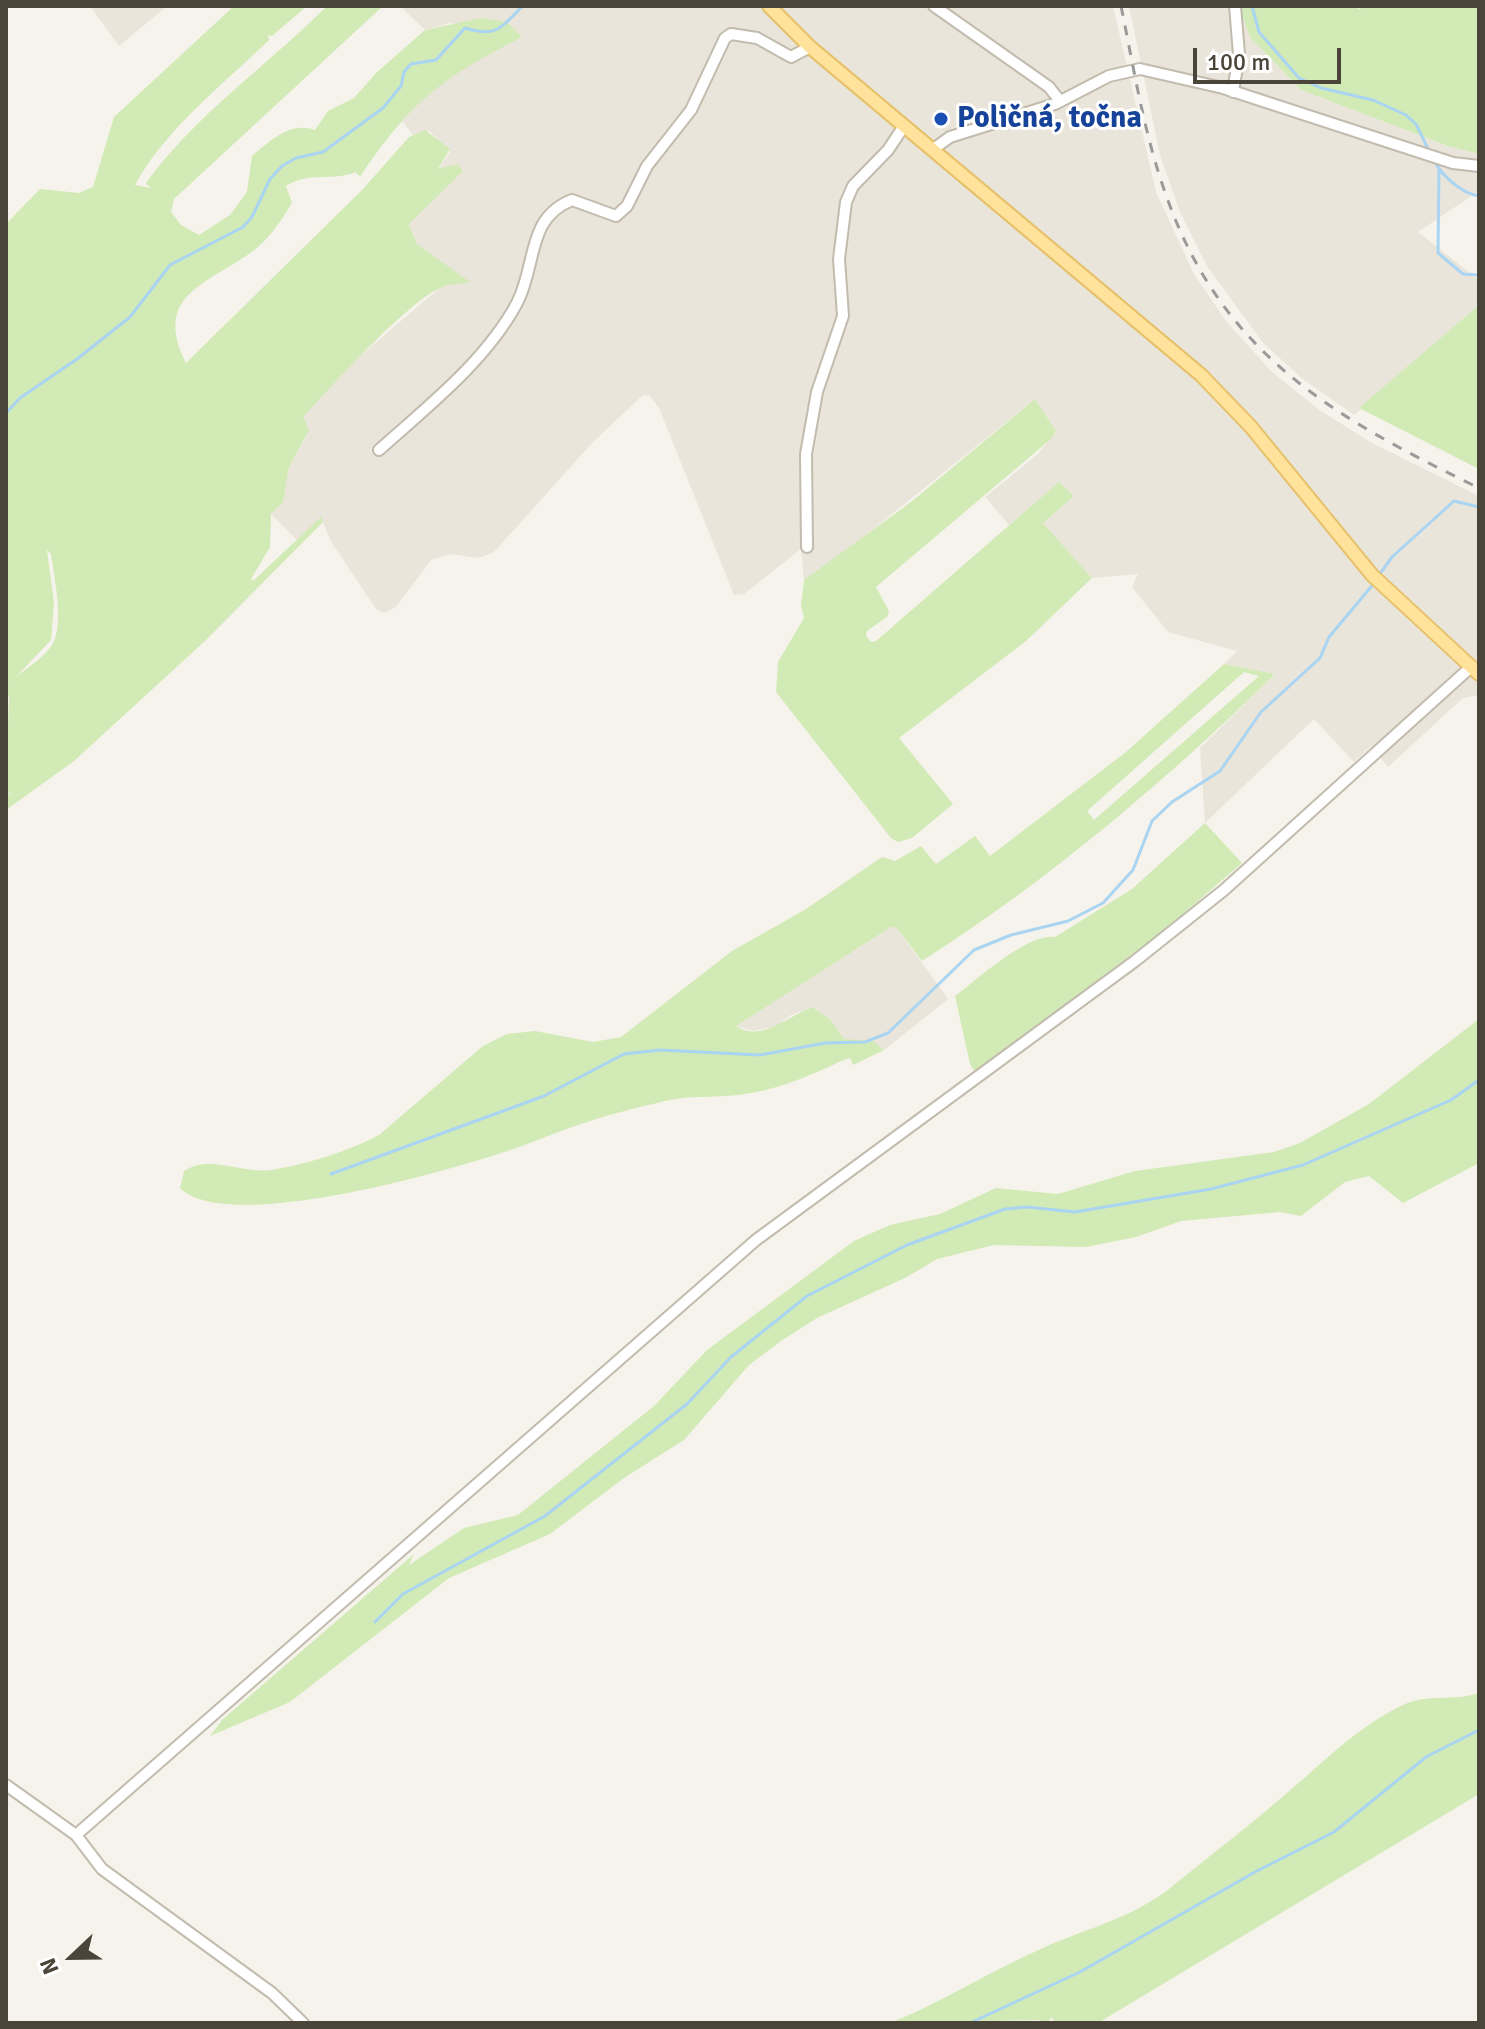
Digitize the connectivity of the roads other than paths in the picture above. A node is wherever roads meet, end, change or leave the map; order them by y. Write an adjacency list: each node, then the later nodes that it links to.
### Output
1 (769, 6): 4 (main road)
2 (934, 6): 6 (street)
3 (1235, 6): 5 (street)
4 (810, 47): 7 (main road); 10 (street)
5 (1233, 92): 6 (street); 9 (street)
6 (1060, 101): 8 (street)
7 (904, 126): 8 (main road); 11 (street)
8 (932, 150): 12 (main road)
9 (1479, 166)
10 (379, 450)
11 (807, 547)
12 (1476, 670): 14 (street)
13 (6, 1785): 14 (street)
14 (76, 1835): 15 (street)
15 (303, 2023)

